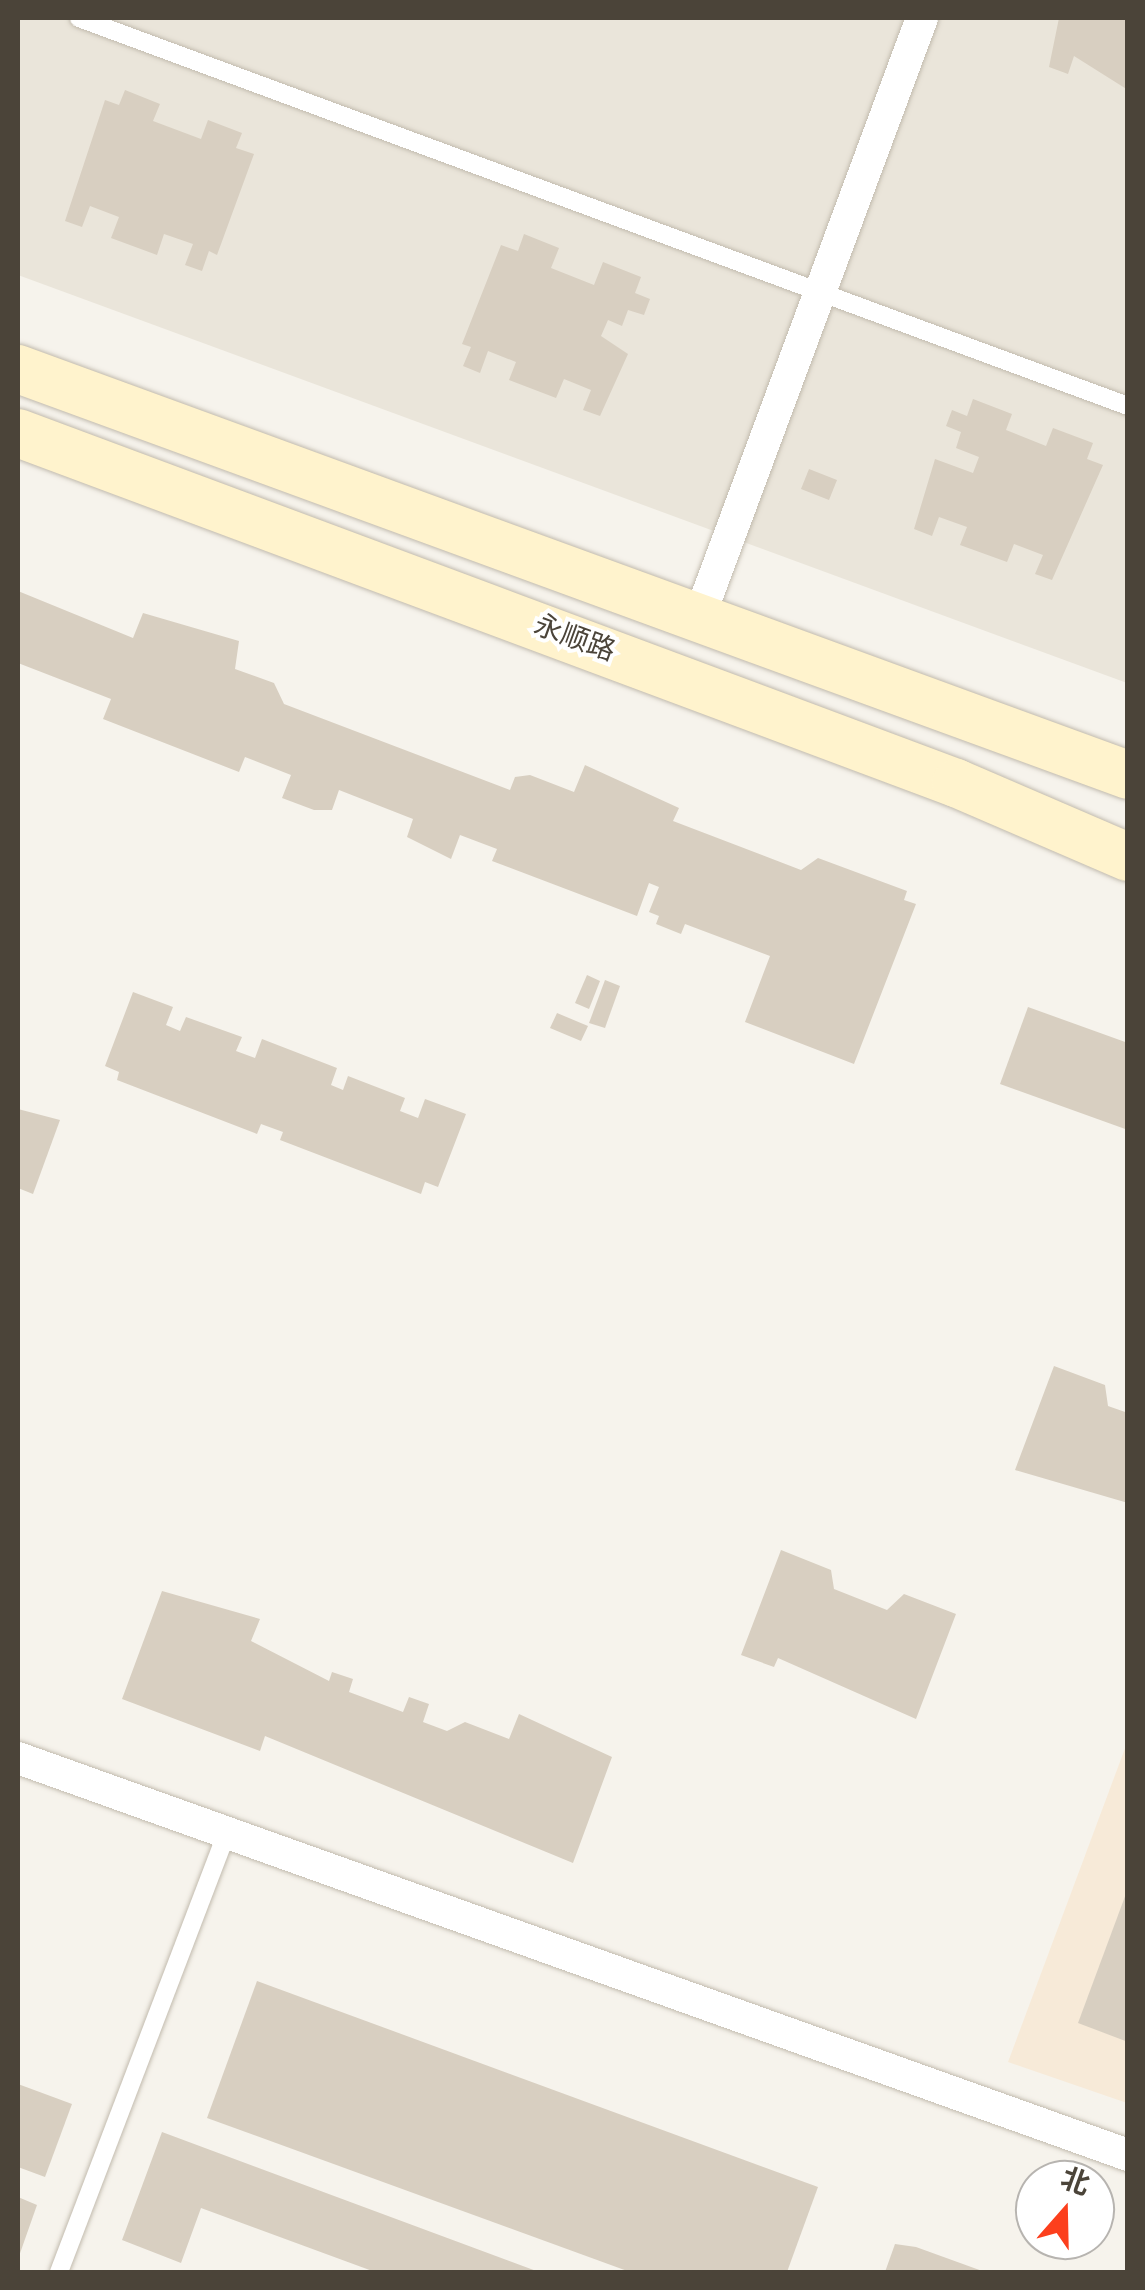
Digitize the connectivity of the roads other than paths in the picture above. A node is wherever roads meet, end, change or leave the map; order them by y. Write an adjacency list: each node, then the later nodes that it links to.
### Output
1 (80, 18): 3 (lane)
2 (922, 18): 3 (street)
3 (822, 289): 5 (lane); 7 (street)
4 (18, 369): 7 (main road)
5 (1128, 406)
6 (18, 432): 9 (main road, 永顺路)
7 (698, 623): 8 (main road)
8 (1128, 775)
9 (1128, 857)
10 (18, 1758): 11 (street)
11 (227, 1833): 12 (street); 13 (lane)
12 (1128, 2156)
13 (59, 2272)

